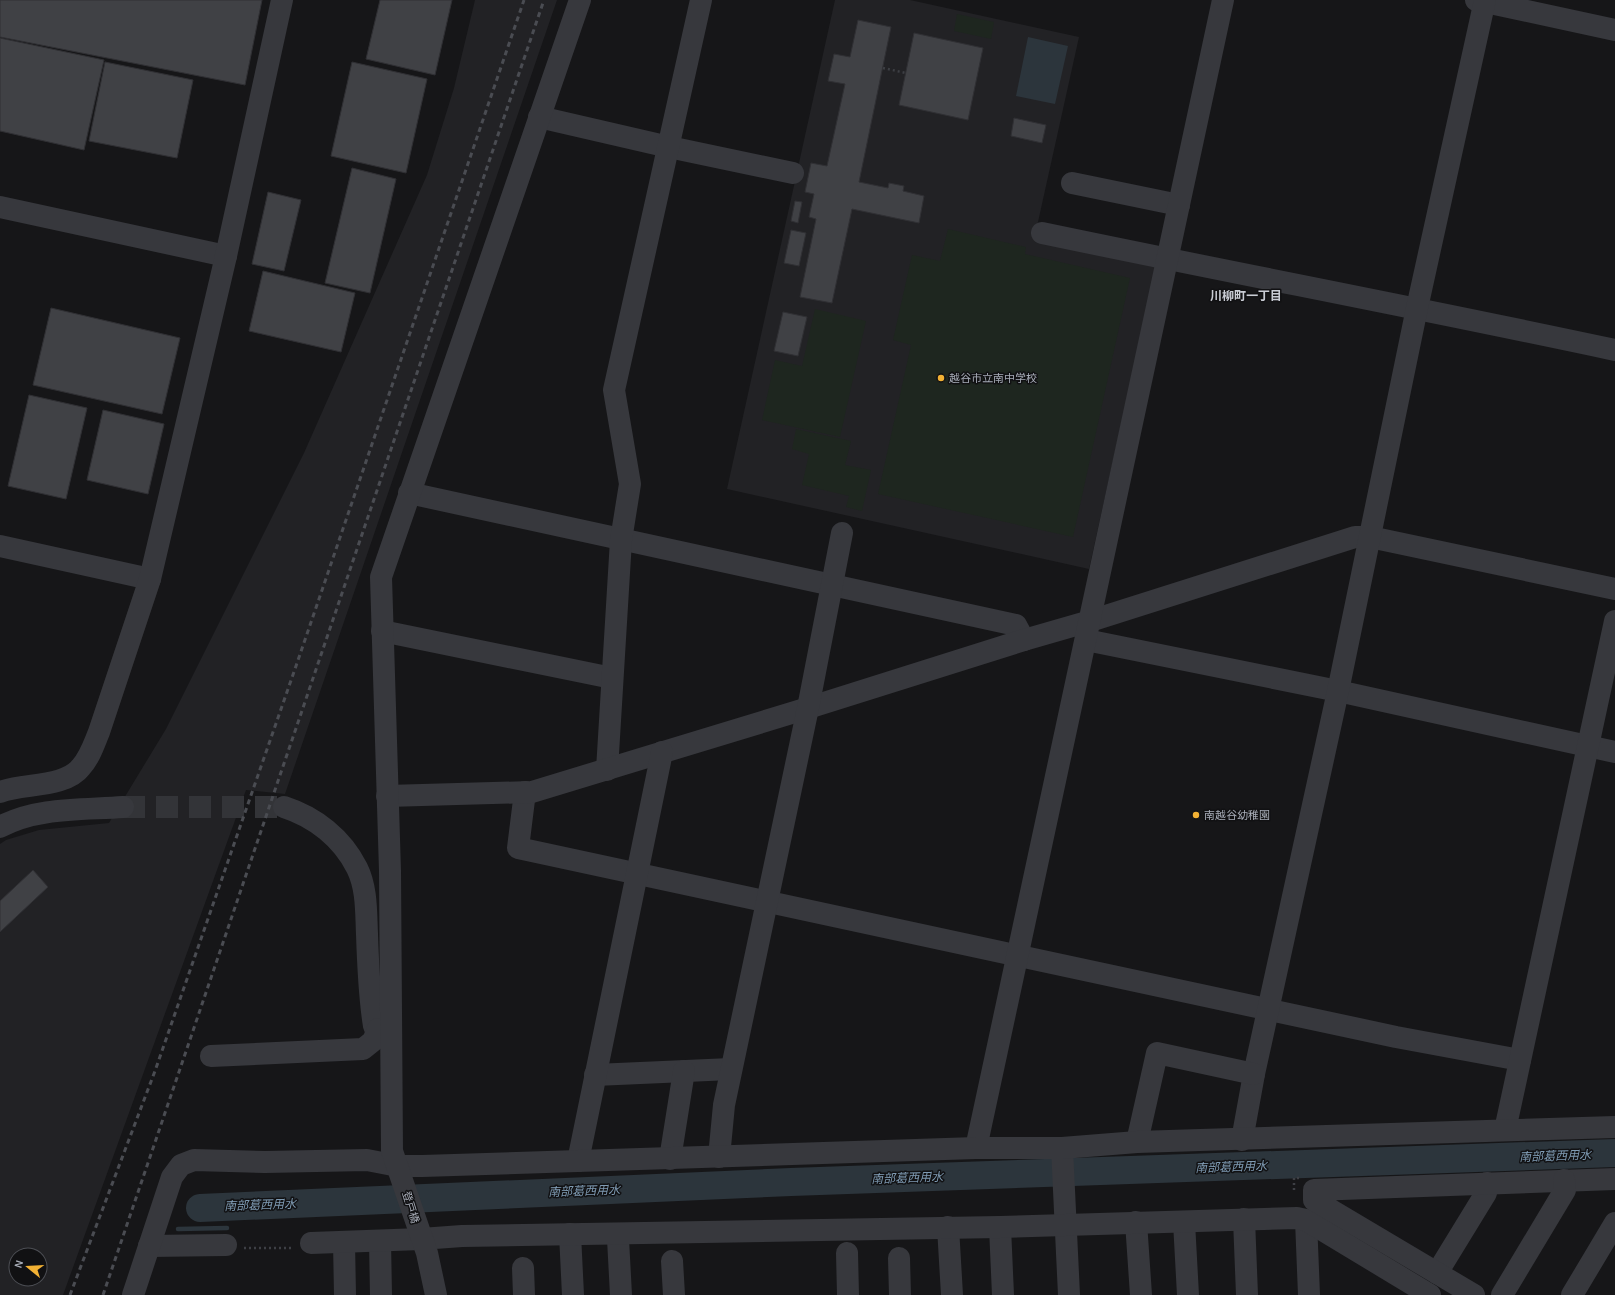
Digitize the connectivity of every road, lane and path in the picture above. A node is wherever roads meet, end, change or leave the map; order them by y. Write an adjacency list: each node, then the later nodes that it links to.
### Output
1 (282, 0): 16 (street)
2 (580, 0): 9 (street, 登戸橋)
3 (702, 0): 10 (street)
4 (1223, 0): 13 (street)
5 (1482, 1): 6 (street); 18 (street)
6 (1615, 30)
7 (883, 68): 8 (path)
8 (906, 72)
9 (539, 117): 10 (street); 20 (street, 登戸橋)
10 (669, 147): 11 (street); 23 (street)
11 (793, 173)
12 (1072, 183): 13 (street)
13 (1179, 205): 17 (street)
14 (0, 207): 16 (street)
15 (1042, 233): 17 (street)
16 (226, 256): 25 (street)
17 (1168, 260): 18 (street); 29 (street)
18 (1417, 308): 19 (street); 22 (street)
19 (1615, 350)
20 (409, 493): 23 (street); 30 (street, 登戸橋)
21 (842, 533): 26 (street)
22 (1370, 537): 27 (street); 29 (street); 33 (street)
23 (621, 540): 26 (street); 32 (street)
24 (0, 546): 25 (street)
25 (150, 578): 39 (street)
26 (833, 586): 31 (street); 34 (street)
27 (1615, 589)
28 (1615, 621): 35 (street)
29 (1088, 630): 31 (street); 33 (street); 47 (street)
30 (382, 631): 32 (street); 41 (street, 登戸橋)
31 (1024, 640): 34 (street)
32 (612, 678): 38 (street)
33 (1338, 691): 35 (street); 48 (street)
34 (808, 708): 36 (street); 46 (street)
35 (1588, 746): 37 (street); 51 (street)
36 (662, 752): 38 (street); 45 (street)
37 (1615, 752)
38 (607, 770): 40 (street)
39 (0, 792)
40 (525, 792): 41 (street); 45 (street)
41 (387, 796): 49 (street, 登戸橋)
42 (123, 807): 44 (street)
43 (284, 807): 49 (street)
44 (0, 827)
45 (637, 873): 46 (street); 55 (street)
46 (766, 901): 47 (street); 52 (street)
47 (1018, 954): 48 (street); 60 (street)
48 (1268, 1009): 51 (street); 54 (street)
49 (384, 1029): 50 (street); 65 (street, 登戸橋)
50 (211, 1056)
51 (1520, 1060): 57 (street)
52 (731, 1070): 53 (street); 62 (street)
53 (684, 1071): 55 (street); 63 (street)
54 (1254, 1074): 58 (street); 59 (street)
55 (595, 1075): 64 (street)
56 (1615, 1127): 57 (street)
57 (1505, 1130): 58 (street)
58 (1242, 1140): 59 (street)
59 (1137, 1142): 61 (street)
60 (976, 1148): 61 (street); 62 (street)
61 (1063, 1152): 74 (street)
62 (719, 1158): 63 (street)
63 (670, 1159): 64 (street)
64 (578, 1161): 65 (street)
65 (400, 1171): 78 (street, 登戸橋); 81 (street)
66 (1615, 1179): 67 (street)
67 (1564, 1180): 68 (street); 109 (street)
68 (1486, 1182): 89 (street); 89 (street)
69 (1244, 1219): 70 (street); 72 (street); 105 (street)
70 (1306, 1220): 106 (street); 107 (street)
71 (1136, 1222): 72 (street); 74 (street); 103 (street)
72 (1184, 1222): 104 (street)
73 (1615, 1222): 110 (street)
74 (1066, 1224): 75 (street); 102 (street)
75 (1000, 1226): 76 (street); 101 (street)
76 (948, 1227): 77 (street); 100 (street)
77 (570, 1234): 78 (street); 95 (street)
78 (421, 1239): 80 (street); 93 (street, 登戸橋)
79 (618, 1239): 96 (street)
80 (380, 1241): 82 (street); 92 (street)
81 (150, 1242): 84 (street); 90 (street)
82 (344, 1242): 83 (street); 91 (street)
83 (311, 1243): 84 (path)
84 (226, 1245)
85 (847, 1253): 98 (street)
86 (898, 1258): 99 (street)
87 (672, 1261): 97 (street)
88 (523, 1268): 94 (street)
89 (1437, 1273): 108 (street)
90 (133, 1295)
91 (345, 1295)
92 (381, 1295)
93 (436, 1295)
94 (524, 1295)
95 (573, 1295)
96 (621, 1295)
97 (674, 1295)
98 (848, 1295)
99 (900, 1295)
100 (952, 1295)
101 (1003, 1295)
102 (1069, 1295)
103 (1140, 1295)
104 (1188, 1295)
105 (1247, 1295)
106 (1309, 1295)
107 (1430, 1295)
108 (1474, 1295)
109 (1502, 1295)
110 (1572, 1295)

